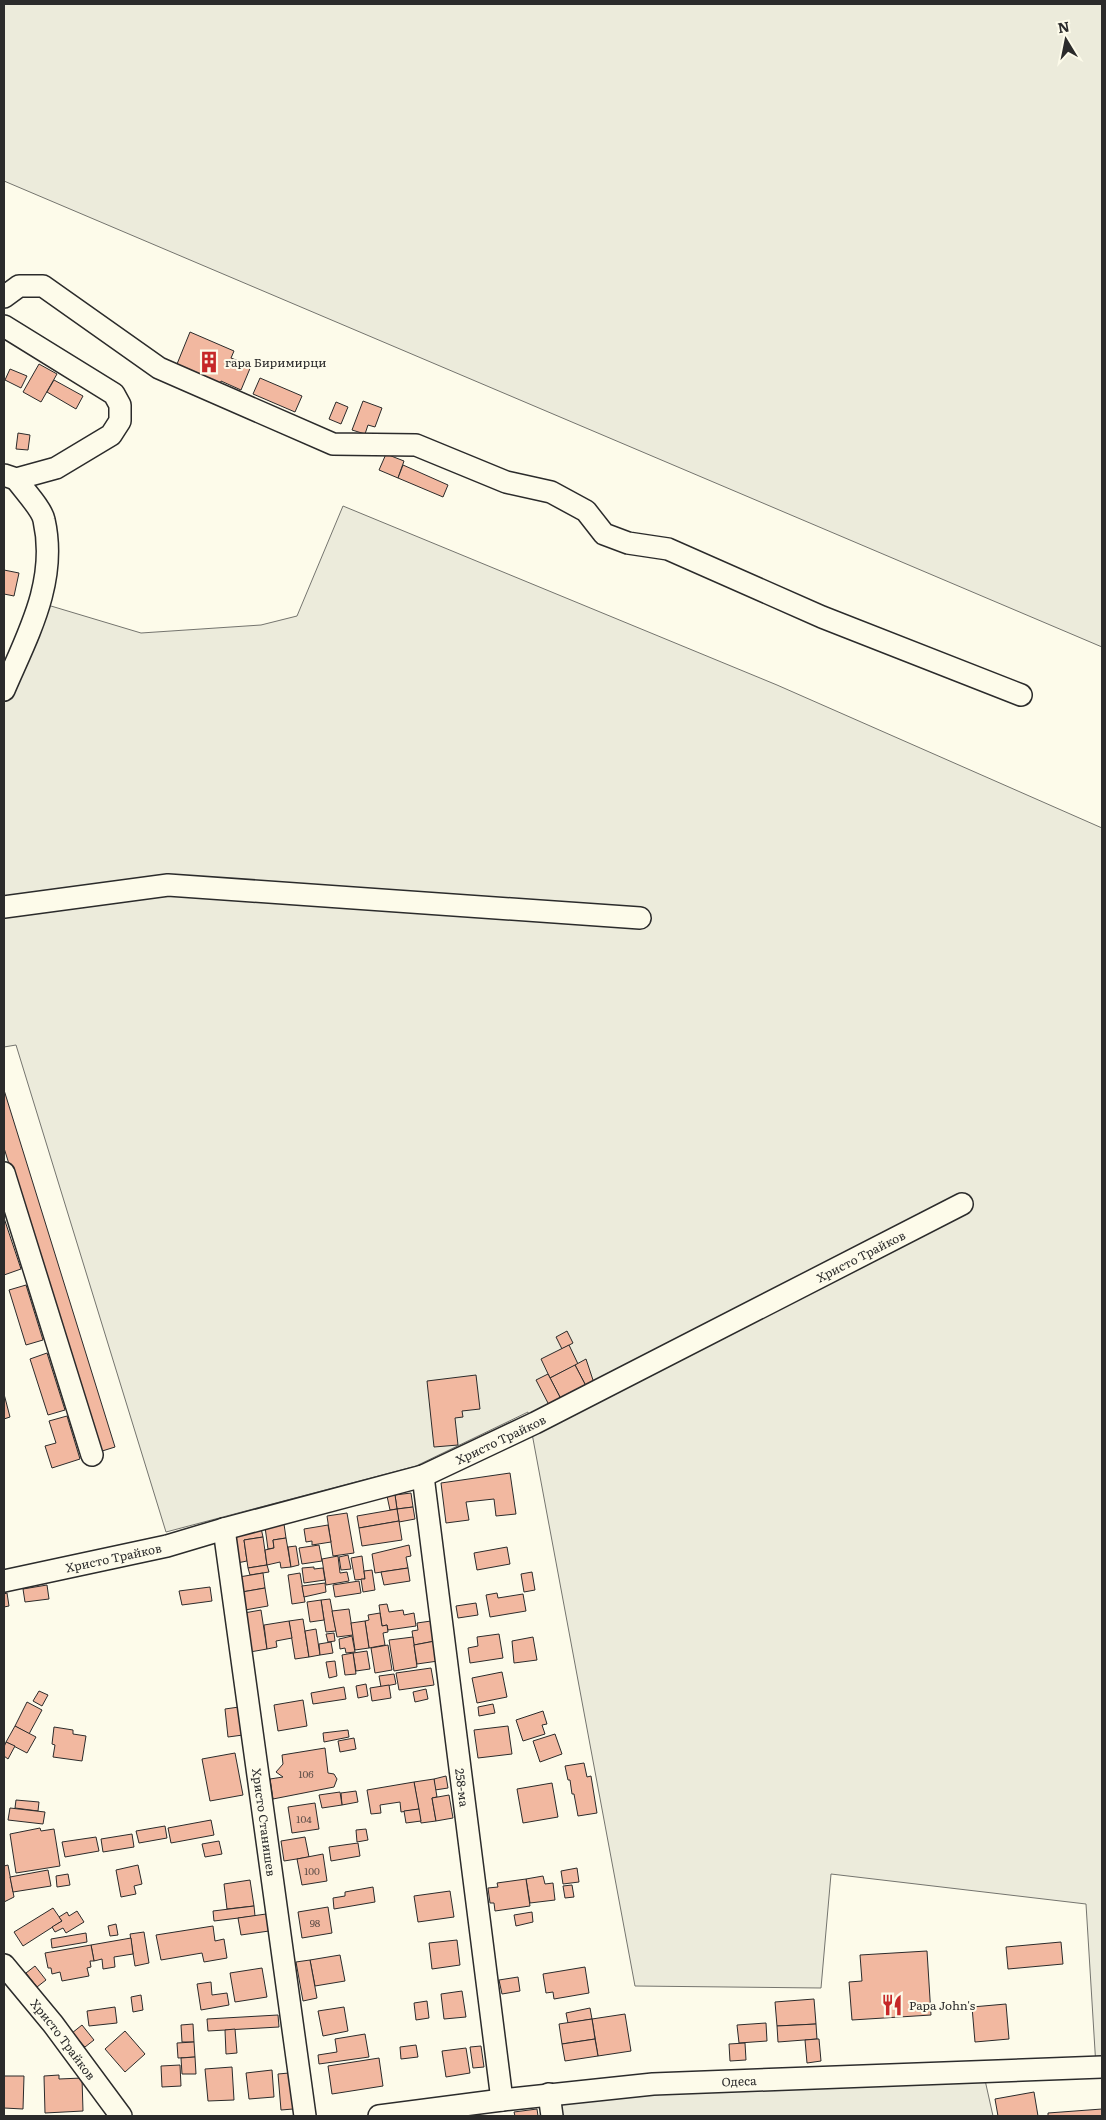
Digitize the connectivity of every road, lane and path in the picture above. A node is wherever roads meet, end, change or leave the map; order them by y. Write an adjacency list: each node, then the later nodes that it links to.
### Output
1 (4, 297): 5 (street)
2 (4, 326): 3 (street)
3 (10, 477): 4 (street)
4 (4, 690)
5 (1021, 695)
6 (4, 907): 7 (street)
7 (640, 918)
8 (4, 1173): 10 (street)
9 (962, 1204): 11 (street, Христо Трайков)
10 (92, 1455)
11 (423, 1476): 12 (street, Христо Трайков); 17 (street, 258-ма)
12 (224, 1529): 13 (street, Христо Трайков); 19 (street, Христо Станишев)
13 (4, 1581)
14 (4, 1965): 18 (street, Христо Трайков)
15 (1102, 2066): 16 (street, Одеса)
16 (549, 2094): 17 (street, Одеса); 21 (street)
17 (502, 2100): 20 (street, Одеса)
18 (121, 2116)
19 (304, 2116)
20 (379, 2116)
21 (552, 2116)

